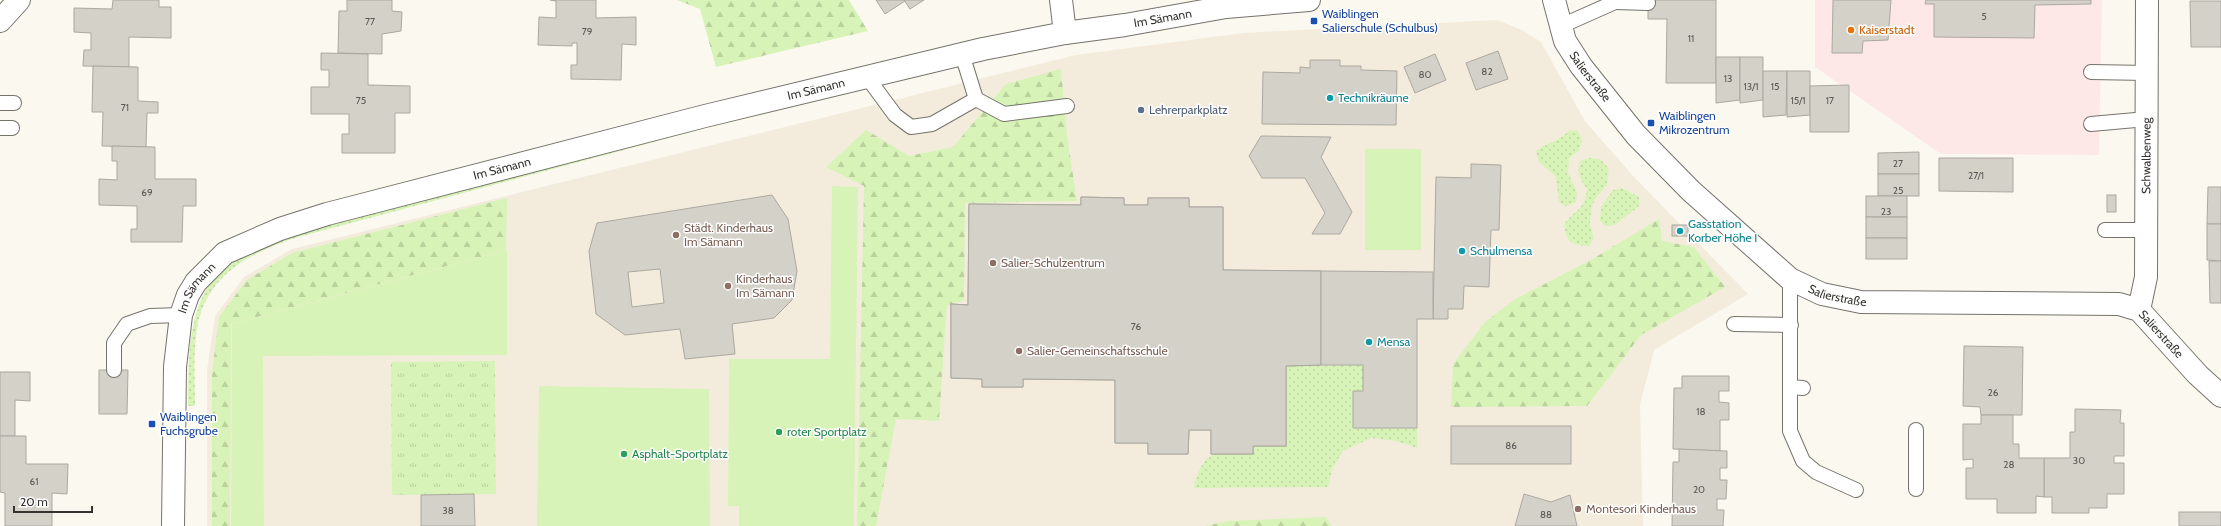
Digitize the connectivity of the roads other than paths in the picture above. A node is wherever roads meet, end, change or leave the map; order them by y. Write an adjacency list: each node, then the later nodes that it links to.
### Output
1 (19, 0): 8 (street)
2 (1061, 0): 10 (street)
3 (1309, 0): 10 (street, Im Sämann)
4 (1554, 0): 9 (street, Salierstraße)
5 (2147, 0): 13 (street, Schwalbenweg)
6 (1615, 1): 7 (lane); 9 (lane)
7 (1648, 3)
8 (0, 21)
9 (1561, 26): 21 (street, Salierstraße)
10 (1065, 33): 11 (street, Im Sämann)
11 (962, 54): 14 (street, Im Sämann); 15 (lane)
12 (2091, 72): 13 (lane)
13 (2147, 73): 17 (street, Schwalbenweg)
14 (867, 77): 15 (lane); 23 (street, Im Sämann)
15 (976, 99): 16 (lane)
16 (1067, 106)
17 (2147, 119): 18 (lane); 20 (street, Schwalbenweg)
18 (2091, 124)
19 (2105, 230): 20 (lane)
20 (2146, 230): 22 (street, Schwalbenweg)
21 (1790, 279): 22 (street, Salierstraße); 25 (lane)
22 (2138, 310): 27 (street, Salierstraße)
23 (181, 315): 26 (lane); 31 (street, Im Sämann)
24 (1734, 324): 25 (lane)
25 (1791, 325): 29 (lane)
26 (114, 370)
27 (2221, 396)
28 (1916, 430): 30 (lane)
29 (1856, 490)
30 (1916, 490)
31 (172, 526)

